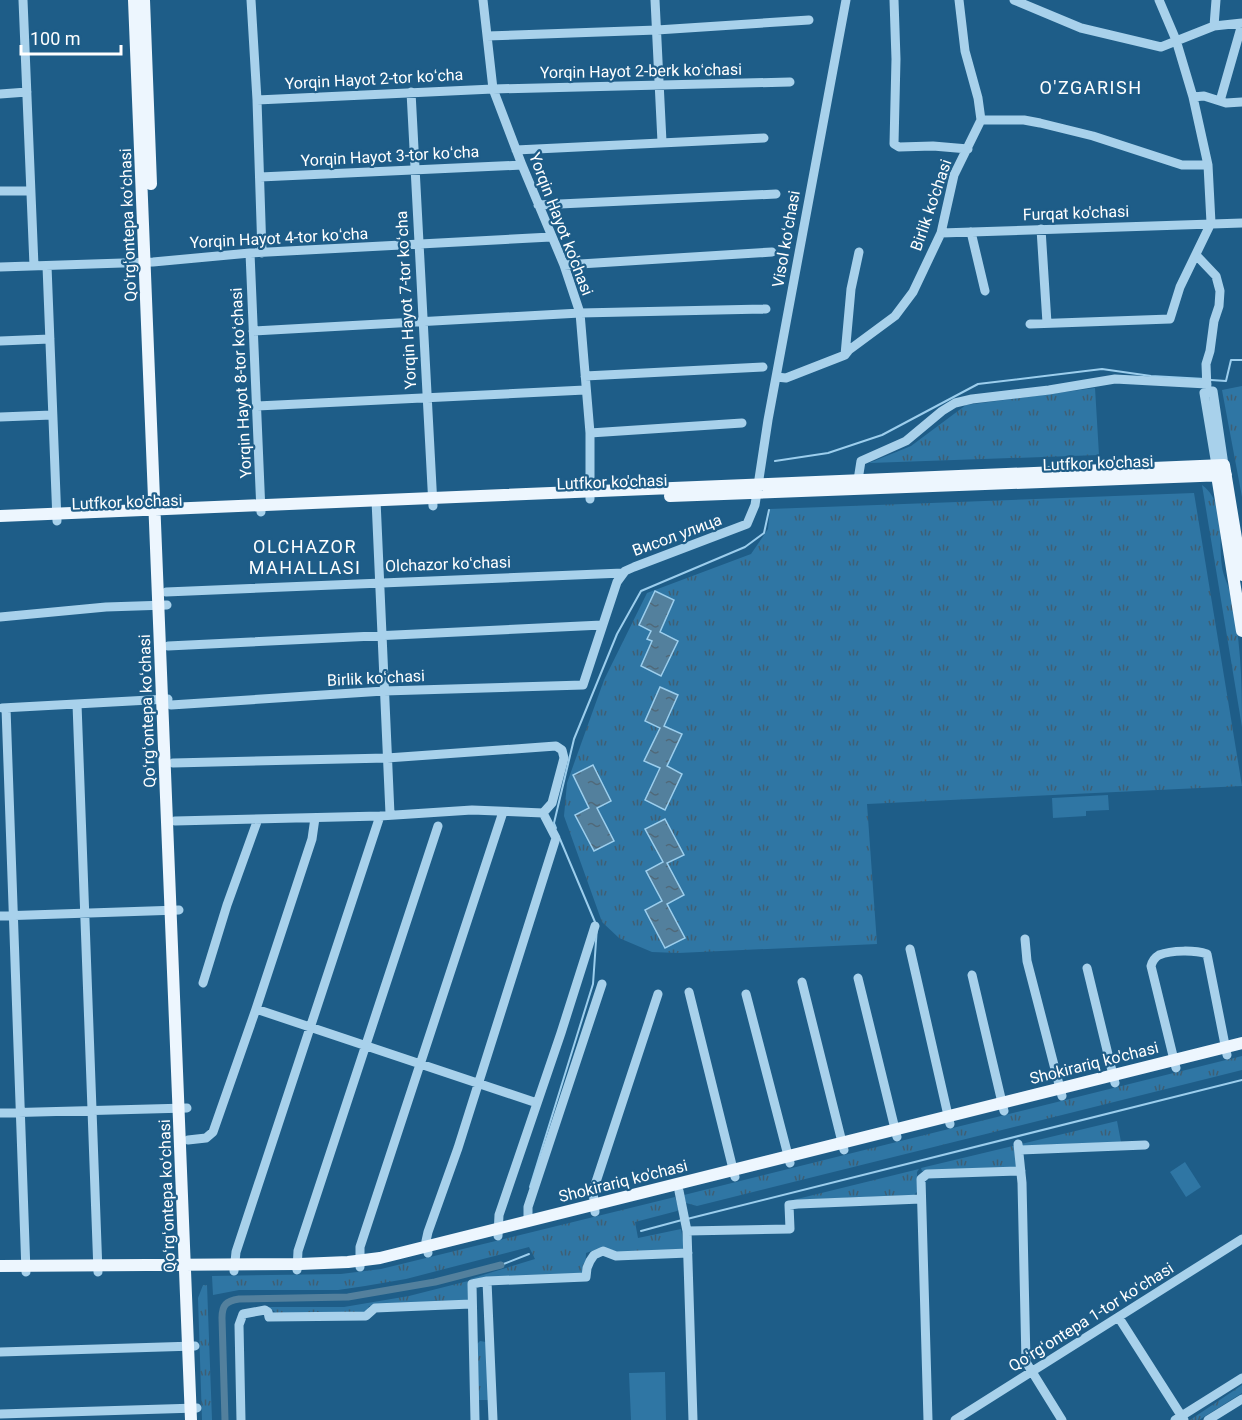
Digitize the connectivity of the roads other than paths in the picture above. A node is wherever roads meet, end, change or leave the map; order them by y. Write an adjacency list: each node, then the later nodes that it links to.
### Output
1 (23, 0): 24 (street)
2 (134, 0): 56 (main road, Qoʻrgʻontepa koʻchasi)
3 (144, 0): 56 (main road, Qoʻrgʻontepa koʻchasi)
4 (251, 0): 28 (street)
5 (483, 0): 17 (street, Yorqin Hayot ko'chasi)
6 (655, 0): 16 (street)
7 (846, 0): 73 (street, Visol koʻchasi)
8 (894, 0): 34 (street)
9 (959, 0): 31 (street)
10 (1014, 0): 19 (street)
11 (1159, 0): 18 (street)
12 (1216, 0): 15 (street)
13 (809, 20): 16 (street)
14 (1242, 24): 15 (street); 29 (street)
15 (1214, 26): 18 (street)
16 (657, 30): 17 (street); 22 (street)
17 (487, 36): 23 (street, Yorqin Hayot ko'chasi)
18 (1176, 40): 19 (street); 20 (street)
19 (1161, 47): 20 (street)
20 (1180, 54): 27 (street)
21 (790, 82): 22 (street, Yorqin Hayot 2-berk koʻchasi)
22 (660, 86): 23 (street, Yorqin Hayot 2-berk koʻchasi); 33 (street)
23 (493, 89): 25 (street, Yorqin Hayot 2-tor koʻcha); 35 (street, Yorqin Hayot ko'chasi)
24 (27, 92): 26 (street); 41 (street)
25 (411, 92): 28 (street, Yorqin Hayot 2-tor koʻcha); 38 (street, Yorqin Hayot 7-tor koʻcha)
26 (0, 94)
27 (1193, 97): 29 (street); 37 (street)
28 (257, 100): 39 (street)
29 (1220, 101): 30 (street)
30 (1242, 102)
31 (981, 120): 34 (street, Birlik ko'chasi); 37 (street)
32 (764, 138): 33 (street)
33 (662, 141): 35 (street)
34 (968, 148): 48 (street, Birlik ko'chasi)
35 (516, 150): 36 (street, Yorqin Hayot ko'chasi)
36 (522, 165): 38 (street, Yorqin Hayot 3-tor koʻcha); 43 (street, Yorqin Hayot ko'chasi)
37 (1208, 165): 45 (street)
38 (415, 170): 39 (street, Yorqin Hayot 3-tor koʻcha); 50 (street, Yorqin Hayot 7-tor koʻcha)
39 (260, 177): 54 (street)
40 (0, 191): 41 (street)
41 (30, 191): 58 (street)
42 (776, 194): 43 (street)
43 (538, 205): 49 (street, Yorqin Hayot ko'chasi)
44 (1242, 223): 45 (street, Furqat ko'chasi)
45 (1211, 224): 46 (street, Furqat ko'chasi); 55 (street)
46 (1041, 230): 47 (street, Furqat ko'chasi); 65 (street)
47 (971, 232): 48 (street, Furqat ko'chasi); 61 (street)
48 (941, 233): 70 (street, Birlik ko'chasi)
49 (551, 237): 50 (street, Yorqin Hayot 4-tor koʻcha); 57 (street, Yorqin Hayot ko'chasi)
50 (420, 245): 54 (street, Yorqin Hayot 4-tor koʻcha); 64 (street, Yorqin Hayot 7-tor koʻcha)
51 (772, 252): 57 (street)
52 (860, 252): 70 (street)
53 (250, 253): 54 (street, Yorqin Hayot 4-tor koʻcha); 56 (street, Yorqin Hayot 4-tor koʻcha); 67 (street, Yorqin Hayot 8-tor koʻchasi)
54 (262, 253)
55 (1196, 255): 65 (street); 74 (street)
56 (149, 262): 59 (street, Yorqin Hayot 4-tor koʻcha); 89 (main road, Qoʻrgʻontepa koʻchasi)
57 (564, 265): 63 (street, Yorqin Hayot ko'chasi)
58 (34, 266): 59 (street, Yorqin Hayot 4-tor koʻcha); 60 (street, Yorqin Hayot 4-tor koʻcha)
59 (47, 266): 68 (street)
60 (0, 267)
61 (985, 291)
62 (766, 309): 63 (street)
63 (580, 314): 64 (street); 72 (street, Yorqin Hayot ko'chasi)
64 (422, 322): 67 (street); 76 (street, Yorqin Hayot 7-tor koʻcha)
65 (1047, 323): 66 (street)
66 (1030, 324)
67 (253, 331): 77 (street, Yorqin Hayot 8-tor koʻchasi)
68 (50, 339): 69 (street); 78 (street)
69 (0, 341)
70 (845, 355): 73 (street, Birlik ko'chasi)
71 (763, 367): 72 (street)
72 (585, 376): 75 (street, Yorqin Hayot ko'chasi)
73 (776, 376): 84 (street, Visol koʻchasi)
74 (1207, 388): 82 (street); 83 (street)
75 (585, 390): 76 (street); 81 (street, Yorqin Hayot ko'chasi)
76 (426, 398): 77 (street); 86 (street, Yorqin Hayot 7-tor koʻcha)
77 (257, 406): 88 (street, Yorqin Hayot 8-tor koʻchasi)
78 (52, 416): 79 (street); 91 (street)
79 (0, 417)
80 (742, 423): 81 (street)
81 (590, 432): 85 (street, Yorqin Hayot ko'chasi)
82 (1221, 470): 83 (main road, Lutfkor ko'chasi); 84 (main road, Lutfkor ko'chasi); 94 (main road); 100 (main road)
83 (858, 480): 84 (main road, Lutfkor ko'chasi)
84 (757, 489): 85 (main road, Lutfkor ko'chasi); 93 (street, Висол улица)
85 (590, 495): 86 (main road, Lutfkor ko'chasi)
86 (433, 502): 87 (main road, Lutfkor ko'chasi)
87 (376, 504): 88 (main road, Lutfkor ko'chasi); 95 (street)
88 (261, 509): 89 (main road, Lutfkor ko'chasi)
89 (159, 513): 91 (main road, Lutfkor ko'chasi); 96 (main road, Qoʻrgʻontepa koʻchasi); 97 (main road, Qoʻrgʻontepa koʻchasi)
90 (0, 516): 91 (main road, Lutfkor ko'chasi)
91 (56, 517): 92 (main road, Lutfkor ko'chasi)
92 (0, 524)
93 (623, 573): 95 (street, Olchazor koʻchasi); 99 (street, Висол улица)
94 (1242, 575)
95 (378, 582): 96 (street, Olchazor koʻchasi); 101 (street)
96 (166, 592): 97 (main road, Qoʻrgʻontepa koʻchasi)
97 (163, 605): 98 (street); 102 (main road, Qoʻrgʻontepa koʻchasi); 105 (main road, Qoʻrgʻontepa koʻchasi)
98 (0, 617)
99 (602, 625): 101 (street); 103 (street, Висол улица)
100 (1242, 631)
101 (381, 637): 102 (street); 104 (street)
102 (168, 646): 105 (main road, Qoʻrgʻontepa koʻchasi)
103 (583, 685): 104 (street, Birlik koʻchasi)
104 (384, 691): 105 (street, Birlik koʻchasi); 108 (street)
105 (168, 701): 106 (street, Birlik koʻchasi); 109 (main road, Qoʻrgʻontepa koʻchasi); 117 (main road, Qoʻrgʻontepa koʻchasi)
106 (77, 704): 107 (street, Birlik koʻchasi); 118 (street)
107 (3, 708): 120 (street)
108 (387, 758): 109 (street); 111 (street); 112 (street)
109 (173, 763): 115 (main road, Qoʻrgʻontepa koʻchasi)
110 (503, 812): 111 (street); 112 (street); 139 (street)
111 (543, 813): 142 (street)
112 (385, 815): 113 (street); 134 (street)
113 (315, 818): 114 (street); 133 (street)
114 (258, 819): 115 (street); 128 (street)
115 (175, 821): 117 (main road, Qoʻrgʻontepa koʻchasi)
116 (438, 826): 136 (street)
117 (175, 910): 118 (street); 146 (main road, Qoʻrgʻontepa koʻchasi)
118 (86, 913): 120 (street); 147 (street)
119 (0, 916): 120 (street)
120 (14, 916): 148 (street)
121 (595, 926): 144 (street)
122 (1025, 939): 143 (street)
123 (910, 949): 150 (street)
124 (1087, 968): 141 (street)
125 (972, 975): 145 (street)
126 (858, 978): 151 (street)
127 (802, 982): 154 (street)
128 (203, 983)
129 (603, 984): 161 (street)
130 (689, 992): 157 (street)
131 (658, 994): 160 (street)
132 (746, 994): 155 (street)
133 (256, 1009): 134 (street); 152 (street)
134 (311, 1027): 136 (street); 172 (street)
135 (1242, 1044): 137 (main road, Shokirariq ko'chasi)
136 (365, 1045): 139 (street); 169 (street)
137 (1227, 1051): 138 (main road, Shokirariq ko'chasi); 140 (main road, Shokirariq ko'chasi); 140 (street)
138 (1242, 1052)
139 (421, 1064): 142 (street); 167 (street)
140 (1175, 1064): 141 (main road, Shokirariq ko'chasi)
141 (1114, 1079): 143 (main road, Shokirariq ko'chasi)
142 (478, 1083): 144 (street); 165 (street)
143 (1061, 1093): 145 (main road, Shokirariq ko'chasi)
144 (537, 1103): 163 (street)
145 (1003, 1107): 150 (main road, Shokirariq ko'chasi)
146 (183, 1108): 147 (street); 152 (main road, Qoʻrgʻontepa koʻchasi); 171 (main road, Qoʻrgʻontepa koʻchasi)
147 (93, 1109): 148 (street); 170 (street)
148 (21, 1112): 149 (street); 173 (street)
149 (0, 1113)
150 (949, 1120): 151 (main road, Shokirariq ko'chasi)
151 (896, 1133): 154 (main road, Shokirariq ko'chasi)
152 (188, 1140): 171 (main road, Qoʻrgʻontepa koʻchasi)
153 (1145, 1145): 156 (street)
154 (843, 1147): 155 (main road, Shokirariq ko'chasi)
155 (790, 1160): 157 (main road, Shokirariq ko'chasi)
156 (1021, 1171): 159 (street); 180 (street)
157 (735, 1174): 158 (main road, Shokirariq ko'chasi); 160 (main road, Shokirariq ko'chasi)
158 (680, 1191): 160 (main road, Shokirariq ko'chasi); 162 (street)
159 (921, 1199): 162 (street); 190 (street)
160 (595, 1208): 161 (main road, Shokirariq ko'chasi); 163 (main road, Shokirariq ko'chasi)
161 (528, 1222): 163 (main road, Shokirariq ko'chasi)
162 (686, 1224): 166 (street)
163 (498, 1233): 165 (main road, Shokirariq ko'chasi)
164 (1242, 1239): 177 (street, Qoʻrgʻontepa 1-tor koʻchasi)
165 (428, 1250): 167 (main road, Shokirariq ko'chasi)
166 (688, 1253): 175 (street); 189 (street)
167 (360, 1264): 169 (main road, Shokirariq ko'chasi)
168 (0, 1266): 173 (main road, Shokirariq ko'chasi)
169 (297, 1267): 172 (main road, Shokirariq ko'chasi)
170 (98, 1268): 171 (main road, Shokirariq ko'chasi); 173 (main road, Shokirariq ko'chasi)
171 (190, 1268): 172 (main road, Shokirariq ko'chasi); 178 (main road, Qoʻrgʻontepa koʻchasi)
172 (234, 1268)
173 (26, 1269): 174 (main road, Shokirariq ko'chasi)
174 (0, 1272)
175 (487, 1281): 176 (street); 188 (street)
176 (471, 1304): 186 (street); 187 (street)
177 (1119, 1318): 180 (street, Qoʻrgʻontepa 1-tor koʻchasi); 185 (street)
178 (192, 1346): 179 (street); 184 (main road, Qoʻrgʻontepa koʻchasi)
179 (0, 1352)
180 (1030, 1372): 191 (street, Qoʻrgʻontepa 1-tor koʻchasi); 192 (street)
181 (1242, 1378): 185 (street)
182 (1242, 1399): 193 (street)
183 (0, 1414): 184 (street)
184 (194, 1414)
185 (1180, 1419)
186 (241, 1420)
187 (476, 1420)
188 (493, 1420)
189 (693, 1420)
190 (928, 1420)
191 (956, 1420)
192 (1062, 1420)
193 (1208, 1420)

